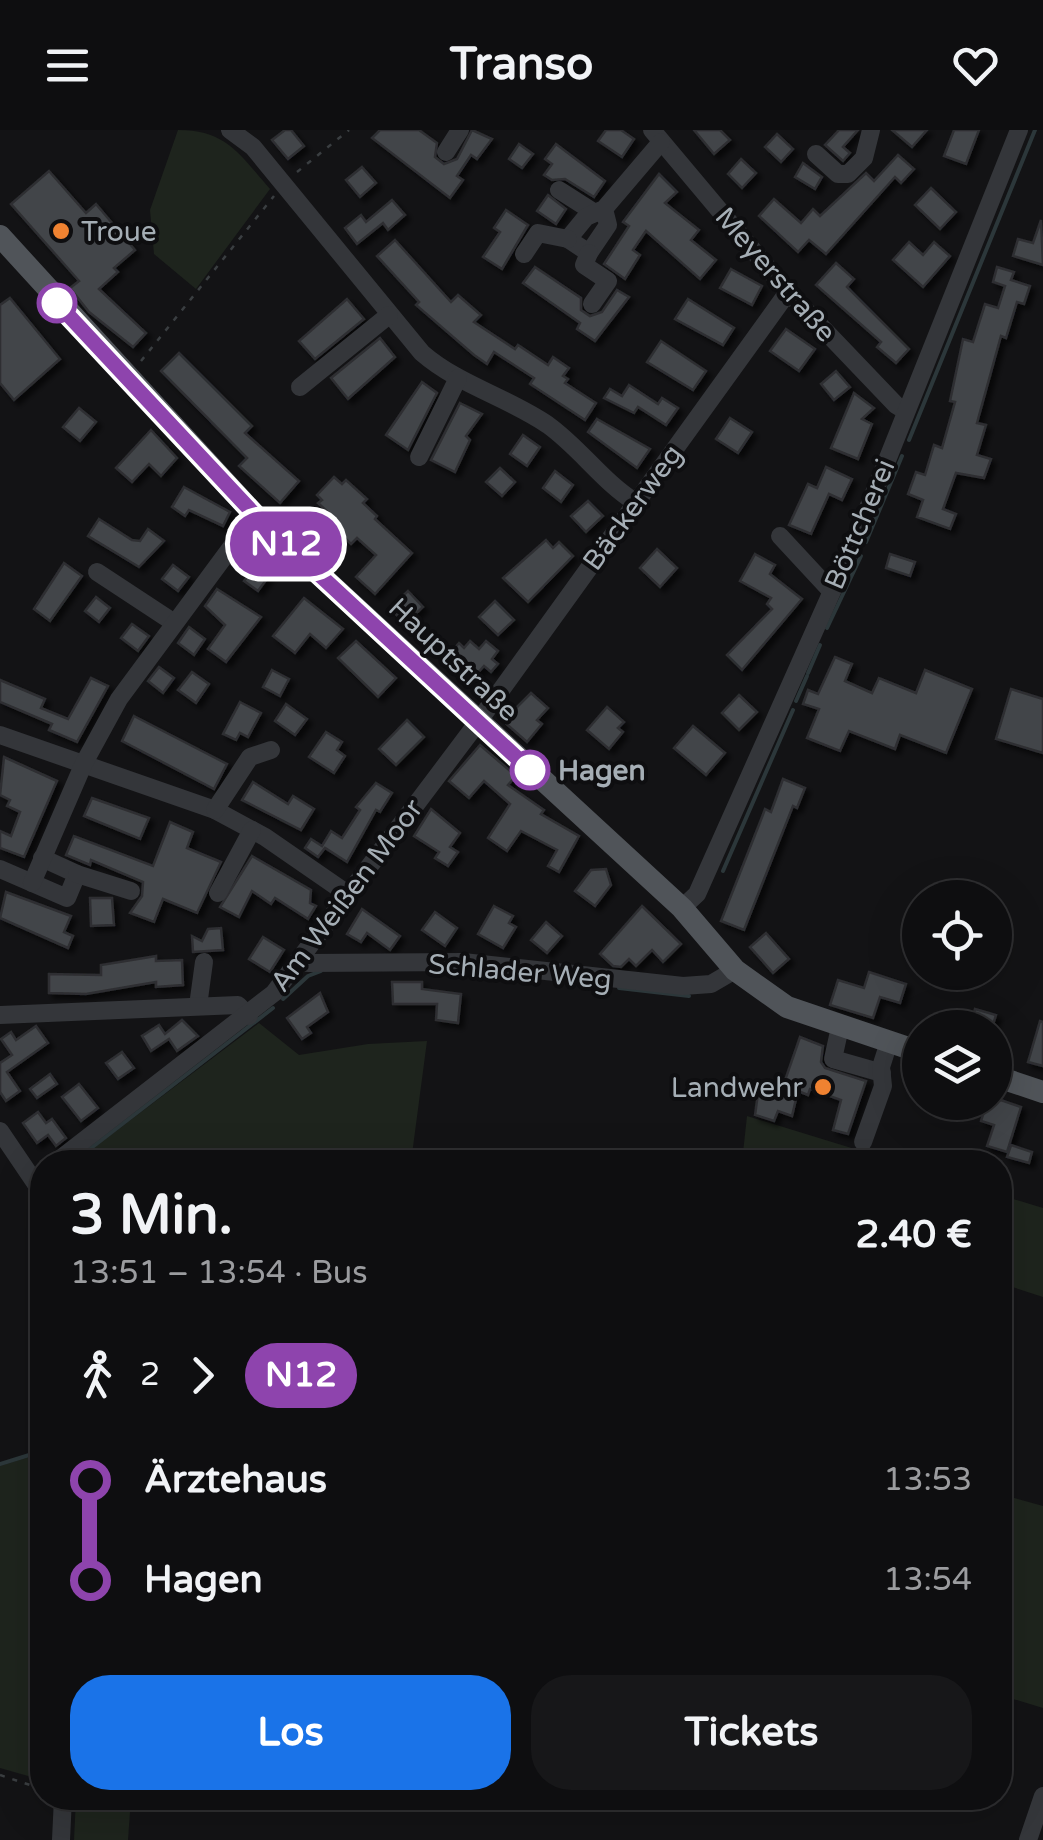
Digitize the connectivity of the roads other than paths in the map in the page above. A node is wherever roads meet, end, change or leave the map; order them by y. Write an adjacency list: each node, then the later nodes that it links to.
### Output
1 (230, 130): 16 (street)
2 (460, 130): 6 (street)
3 (871, 130): 7 (street)
4 (1019, 130): 19 (street, Böttcherei)
5 (656, 136): 9 (street); 14 (street, Meyerstraße)
6 (446, 152)
7 (816, 154)
8 (559, 190): 9 (street)
9 (599, 211): 11 (street); 12 (street)
10 (0, 236): 22 (main road, Hauptstraße)
11 (568, 239): 12 (street); 13 (street)
12 (589, 253): 15 (street)
13 (524, 254)
14 (788, 292): 19 (street, Meyerstraße); 21 (street, Bäckerweg)
15 (592, 304)
16 (389, 315): 17 (street); 18 (street)
17 (458, 378): 20 (street); 21 (street)
18 (300, 386)
19 (906, 411): 25 (street, Böttcherei)
20 (419, 457)
21 (635, 502): 27 (street, Bäckerweg)
22 (255, 515): 26 (street); 27 (main road, Hauptstraße)
23 (780, 536): 25 (street)
24 (97, 572): 26 (street)
25 (831, 590): 40 (street, Böttcherei)
26 (174, 622): 30 (street)
27 (478, 722): 39 (street, Am Weißen Moor); 40 (main road, Hauptstraße)
28 (0, 735): 30 (street)
29 (271, 750): 31 (street)
30 (84, 763): 31 (street); 33 (street)
31 (215, 810): 32 (street)
32 (252, 830): 38 (street); 39 (street)
33 (42, 858): 35 (street); 36 (street)
34 (0, 869): 36 (street)
35 (77, 874): 36 (street); 37 (street)
36 (32, 882)
37 (131, 891)
38 (218, 893)
39 (348, 896): 41 (street, Am Weißen Moor)
40 (682, 908): 43 (main road, Hauptstraße)
41 (302, 960): 43 (street, Schlader Weg); 46 (street, Am Weißen Moor)
42 (204, 962): 44 (street)
43 (735, 970): 47 (main road, Hauptstraße)
44 (198, 1006): 45 (street); 46 (street)
45 (0, 1014)
46 (249, 1016): 55 (street, Am Weißen Moor)
47 (840, 1027): 48 (main road, Hauptstraße); 50 (street)
48 (888, 1042): 49 (main road, Hauptstraße); 50 (street)
49 (902, 1046)
50 (882, 1072): 54 (street)
51 (1012, 1082): 52 (main road)
52 (1043, 1092)
53 (0, 1131): 56 (street)
54 (863, 1142)
55 (72, 1150)
56 (30, 1170)
57 (1043, 1796): 60 (street)
58 (62, 1810): 59 (street)
59 (61, 1840)
60 (1028, 1840)

